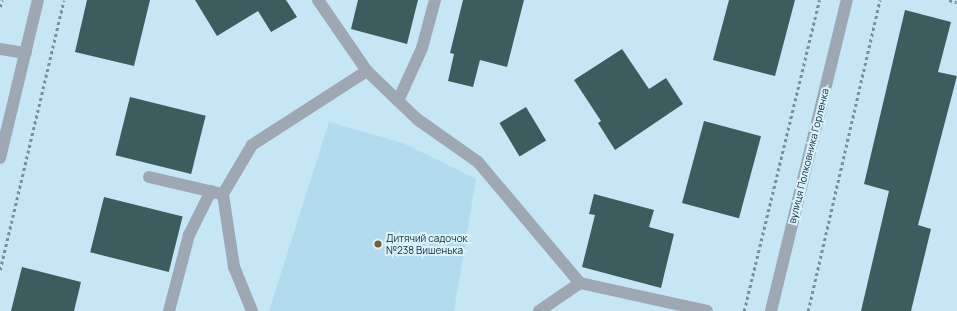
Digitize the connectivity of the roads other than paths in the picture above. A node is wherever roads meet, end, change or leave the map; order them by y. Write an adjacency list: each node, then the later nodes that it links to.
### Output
1 (38, 0): 6 (street)
2 (319, 0): 7 (street)
3 (436, 0): 8 (street)
4 (847, 0): 17 (street, вулиця Полковника Горленка)
5 (0, 49): 6 (street)
6 (26, 53): 9 (street)
7 (367, 72): 8 (street); 11 (street)
8 (398, 102): 12 (street)
9 (0, 158)
10 (149, 177): 11 (street)
11 (217, 192): 13 (street); 14 (street)
12 (580, 283): 15 (street); 16 (street)
13 (169, 311)
14 (252, 311)
15 (539, 311)
16 (707, 311)
17 (771, 311)

